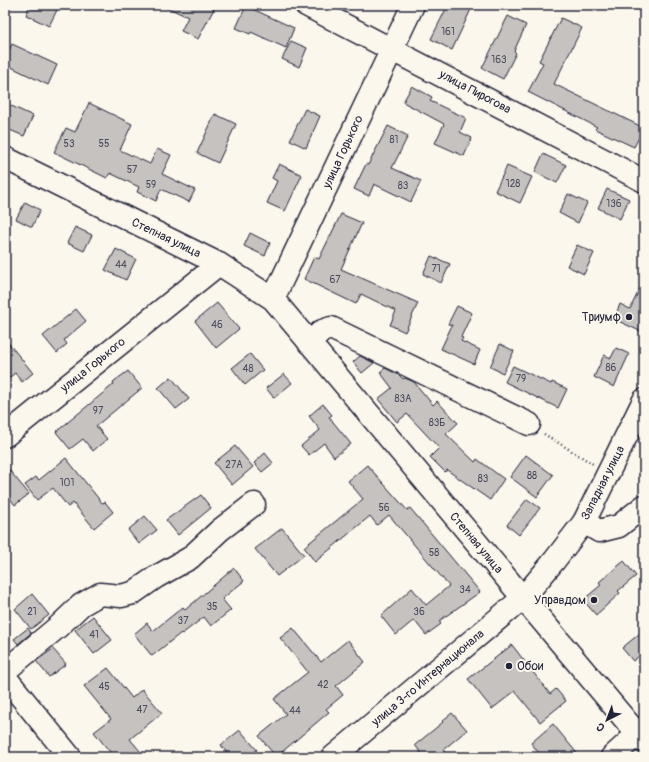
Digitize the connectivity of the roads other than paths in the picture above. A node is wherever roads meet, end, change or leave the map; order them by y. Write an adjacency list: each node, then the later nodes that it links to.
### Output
1 (306, 5): 3 (street, улица Пирогова)
2 (414, 5): 3 (street, улица Горького)
3 (392, 48): 5 (street, улица Пирогова); 7 (street, улица Горького)
4 (5, 158): 6 (street, Степная улица)
5 (644, 181)
6 (219, 264): 7 (street, Степная улица); 11 (street, улица Горького)
7 (273, 299): 8 (street, Степная улица)
8 (309, 343): 10 (street); 15 (street, Степная улица)
9 (644, 400): 14 (street, Западная улица)
10 (529, 424)
11 (5, 436)
12 (254, 504): 16 (street)
13 (644, 506): 14 (street)
14 (584, 522): 15 (street, Западная улица)
15 (522, 598): 18 (street, Степная улица); 20 (street, улица 3-го Интернационала)
16 (5, 671)
17 (5, 677): 19 (street)
18 (641, 734): 21 (street)
19 (70, 757)
20 (333, 757)
21 (612, 757)

